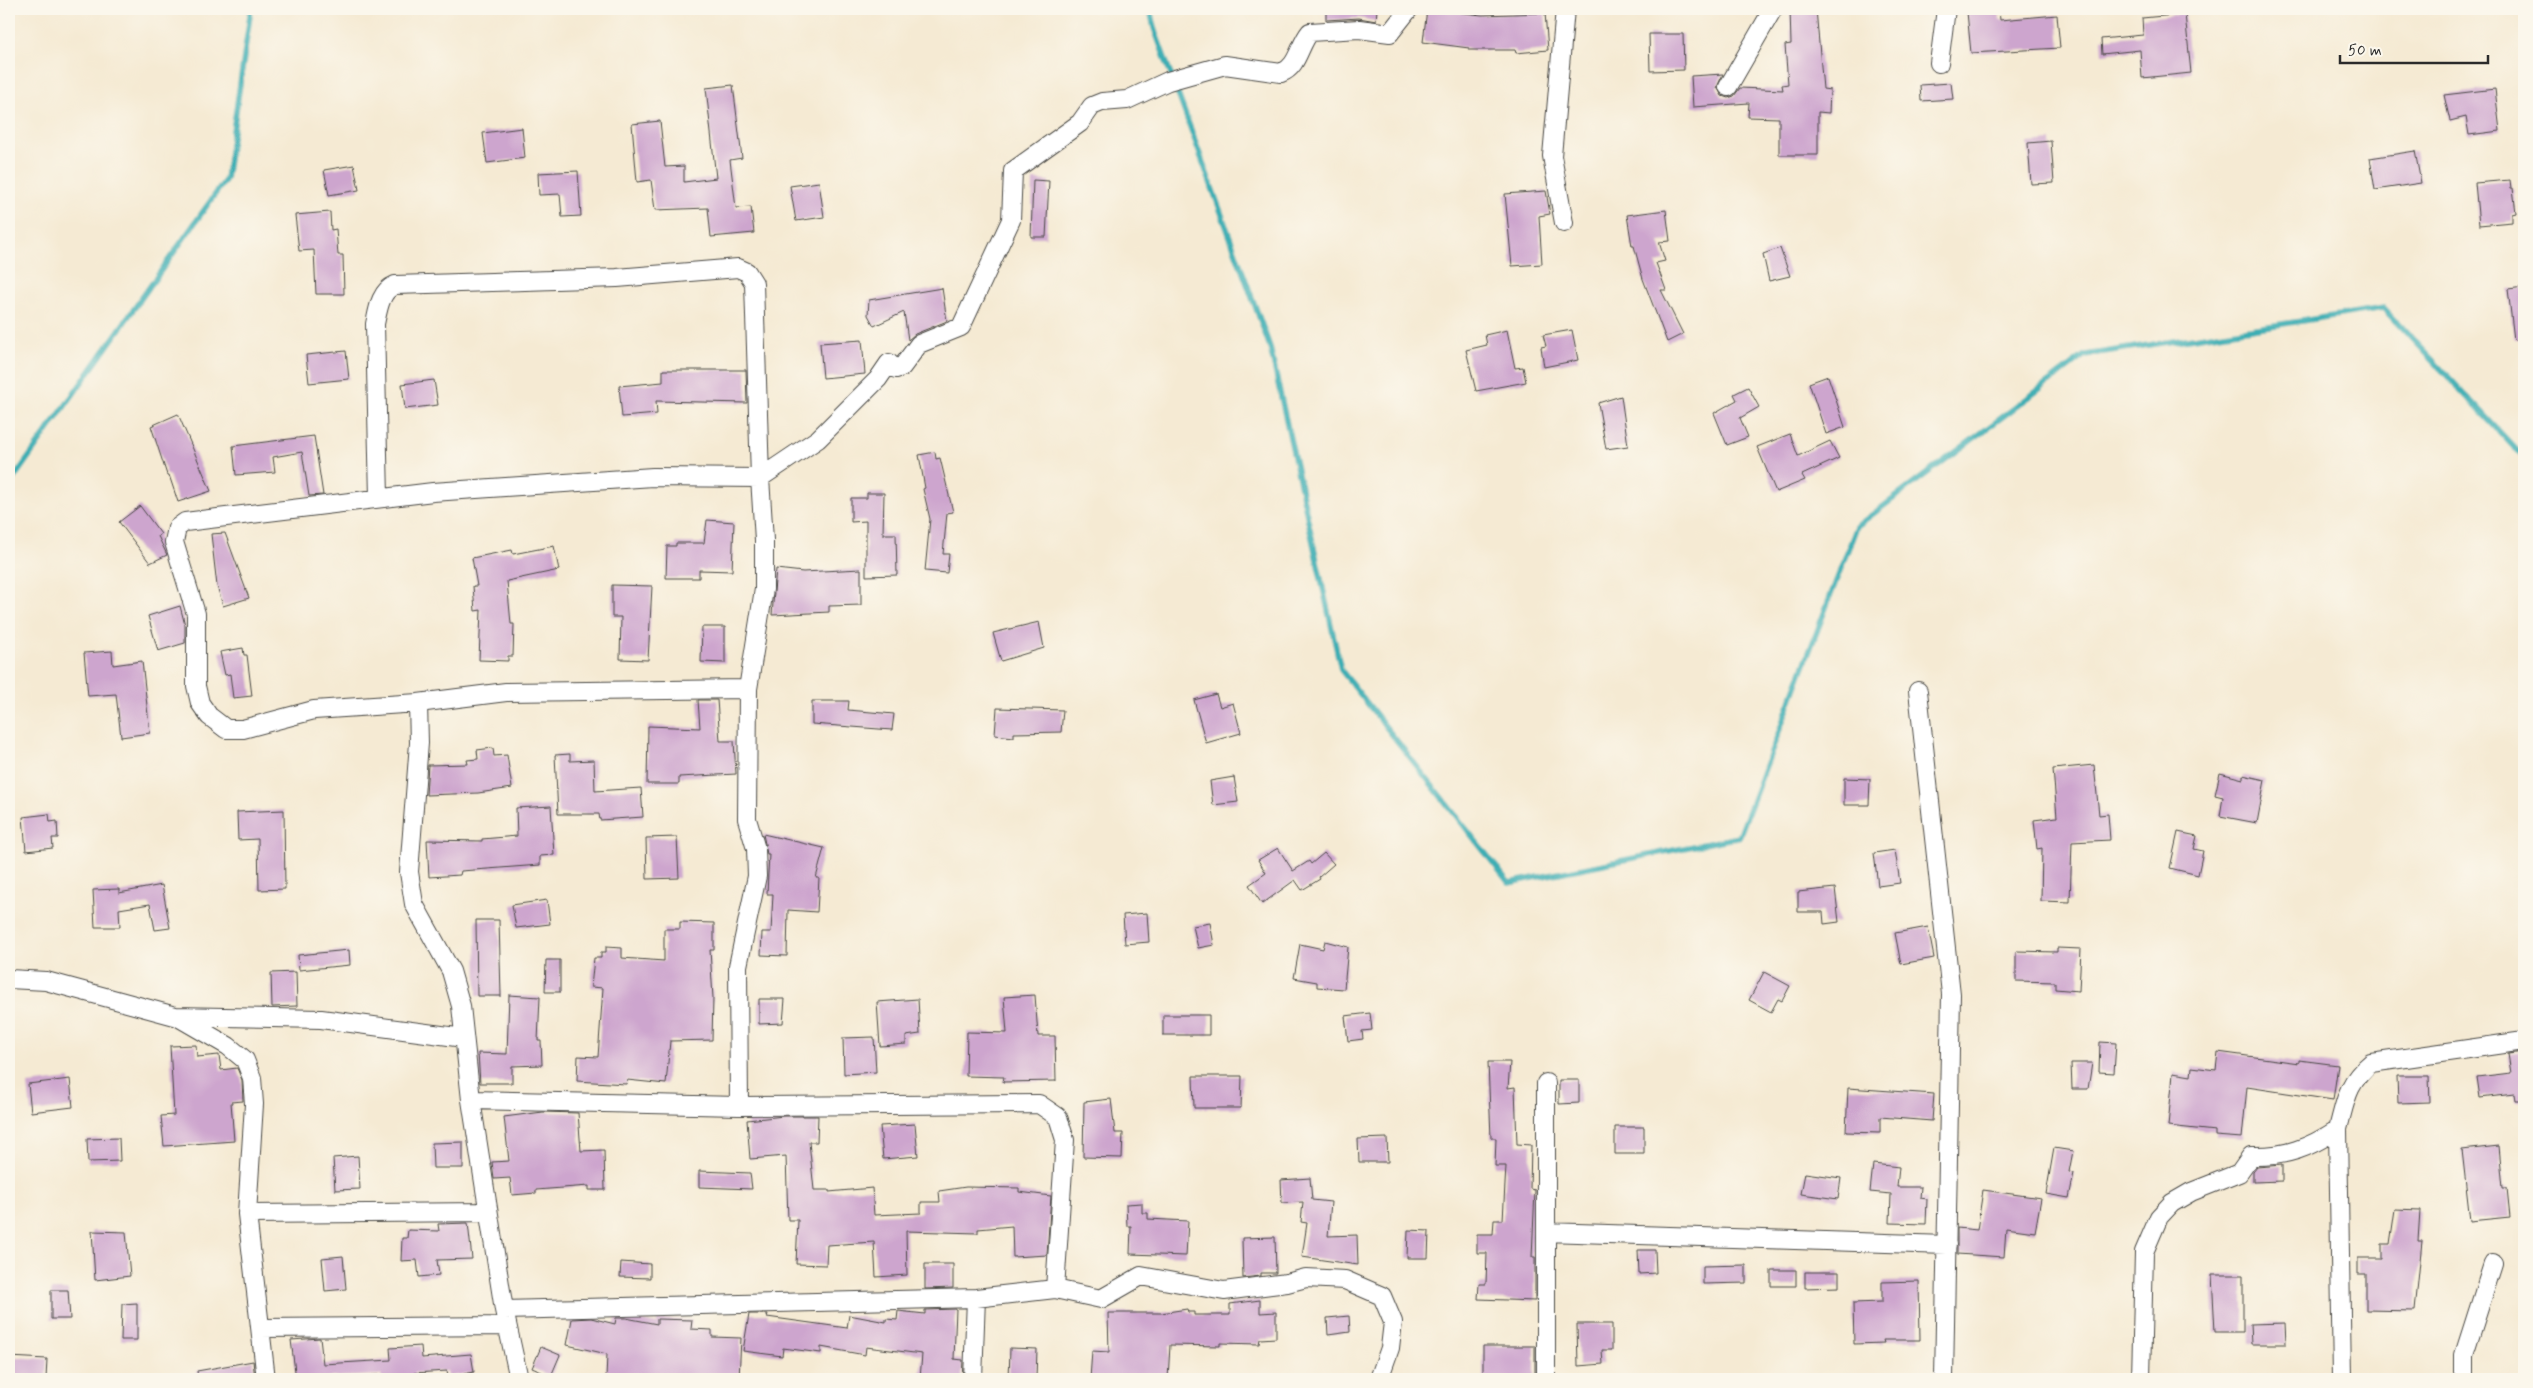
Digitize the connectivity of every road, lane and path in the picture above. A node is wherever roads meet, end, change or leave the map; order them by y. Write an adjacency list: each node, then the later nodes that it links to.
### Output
1 (1409, 9): 8 (street)
2 (1564, 9): 7 (street)
3 (1773, 9): 6 (street)
4 (1946, 9): 5 (street)
5 (1939, 63)
6 (1728, 87)
7 (1564, 223)
8 (760, 478): 9 (street); 9 (street); 10 (street)
9 (379, 498): 12 (street)
10 (748, 689): 12 (street); 19 (street)
11 (1918, 692): 24 (street)
12 (418, 703): 15 (street)
13 (9, 979): 14 (street)
14 (176, 1016): 15 (street); 22 (street)
15 (464, 1038): 18 (street)
16 (2524, 1041): 20 (street)
17 (1546, 1084): 23 (street)
18 (471, 1100): 19 (street); 21 (street)
19 (739, 1106): 26 (street)
20 (2338, 1129): 36 (street); 37 (street)
21 (488, 1212): 22 (street); 28 (street)
22 (247, 1214): 29 (street)
23 (1546, 1232): 24 (street); 34 (street)
24 (1947, 1245): 35 (street)
25 (2493, 1264): 38 (street)
26 (1055, 1289): 27 (street); 33 (street)
27 (976, 1298): 28 (street); 32 (street)
28 (505, 1318): 29 (street); 31 (street)
29 (260, 1328): 30 (street)
30 (266, 1379)
31 (519, 1379)
32 (973, 1379)
33 (1379, 1379)
34 (1546, 1379)
35 (1944, 1379)
36 (2141, 1379)
37 (2342, 1379)
38 (2464, 1379)

